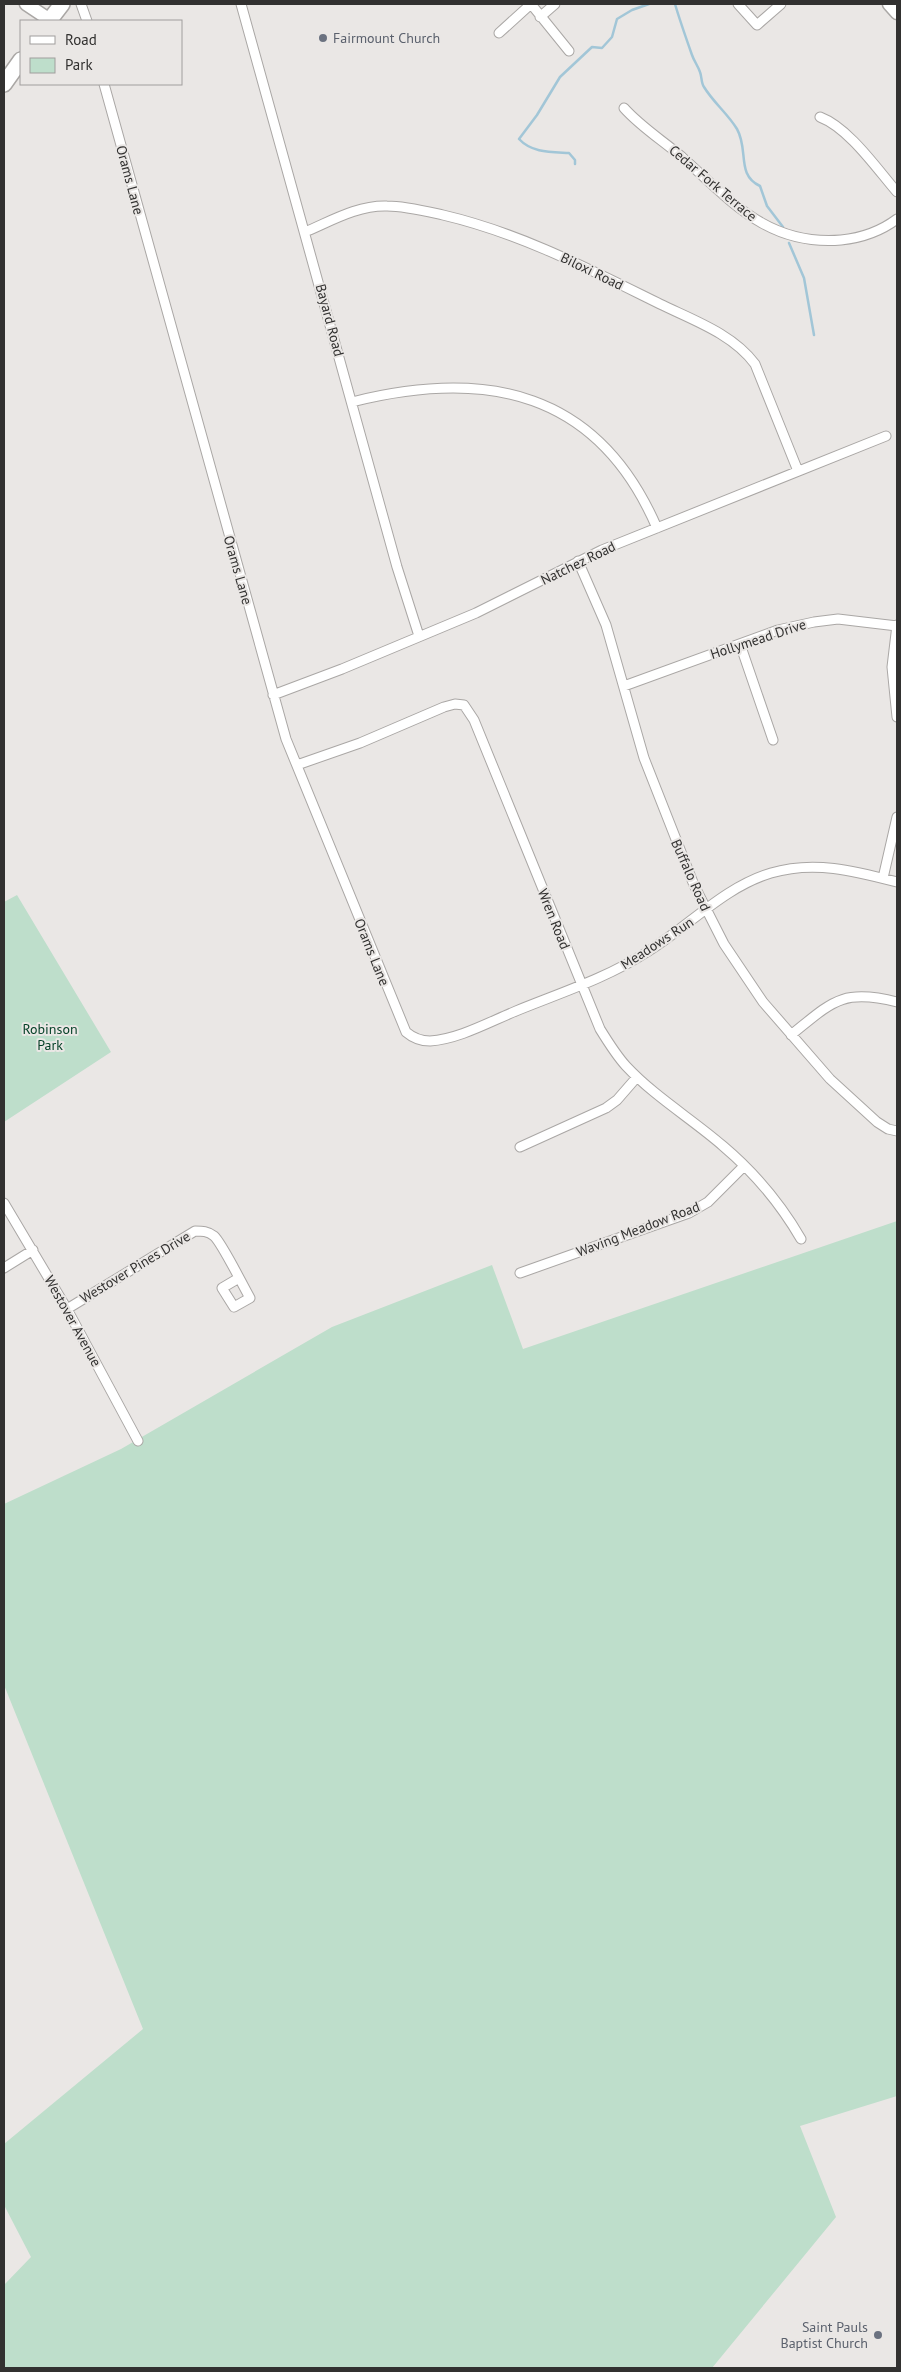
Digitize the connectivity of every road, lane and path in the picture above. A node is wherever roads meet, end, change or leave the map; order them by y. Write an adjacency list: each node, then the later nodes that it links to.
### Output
1 (26, 4): 12 (street)
2 (62, 4): 13 (main road)
3 (81, 4): 14 (street)
4 (241, 4): 24 (street, Bayard Road)
5 (531, 4): 11 (street); 15 (street)
6 (555, 4): 11 (street)
7 (738, 4): 8 (street)
8 (781, 4)
9 (889, 4): 10 (street)
10 (897, 13)
11 (540, 17): 16 (street)
12 (48, 20)
13 (50, 20)
14 (87, 20)
15 (499, 32)
16 (569, 50)
17 (20, 61): 18 (main road)
18 (4, 84)
19 (104, 85): 34 (street, Orams Lane)
20 (624, 108): 23 (street, Cedar Fork Terrace)
21 (820, 117): 22 (street)
22 (897, 192)
23 (897, 219)
24 (305, 232): 25 (street, Bayard Road); 27 (street, Biloxi Road)
25 (352, 402): 28 (street); 31 (street, Bayard Road)
26 (886, 436): 27 (street, Natchez Road)
27 (798, 471): 28 (street, Natchez Road)
28 (657, 528): 29 (street, Natchez Road)
29 (578, 561): 31 (street, Natchez Road); 33 (street, Buffalo Road)
30 (897, 625): 32 (street, Hollymead Drive); 35 (street)
31 (419, 636): 34 (street, Natchez Road)
32 (740, 644): 33 (street, Hollymead Drive); 36 (street)
33 (624, 686): 41 (street, Buffalo Road)
34 (273, 695): 37 (street, Orams Lane)
35 (897, 717)
36 (773, 740)
37 (297, 765): 42 (street, Wren Road); 45 (street, Orams Lane)
38 (897, 817): 39 (street)
39 (883, 878): 40 (street, Meadows Run); 41 (street, Meadows Run)
40 (897, 882)
41 (706, 910): 42 (street, Meadows Run); 44 (street, Buffalo Road)
42 (580, 985): 45 (street, Meadows Run); 46 (street, Wren Road)
43 (897, 1002): 44 (street)
44 (791, 1035): 47 (street, Buffalo Road)
45 (416, 1038)
46 (637, 1077): 48 (street); 49 (street, Wren Road)
47 (897, 1131)
48 (520, 1147)
49 (744, 1166): 51 (street, Wren Road); 54 (street, Waving Meadow Road)
50 (4, 1204): 52 (street, Westover Avenue)
51 (800, 1239)
52 (33, 1250): 53 (street); 56 (street, Westover Avenue)
53 (4, 1268)
54 (520, 1273)
55 (239, 1278): 56 (street, Westover Pines Drive)
56 (67, 1309): 57 (street, Westover Avenue)
57 (138, 1441)

